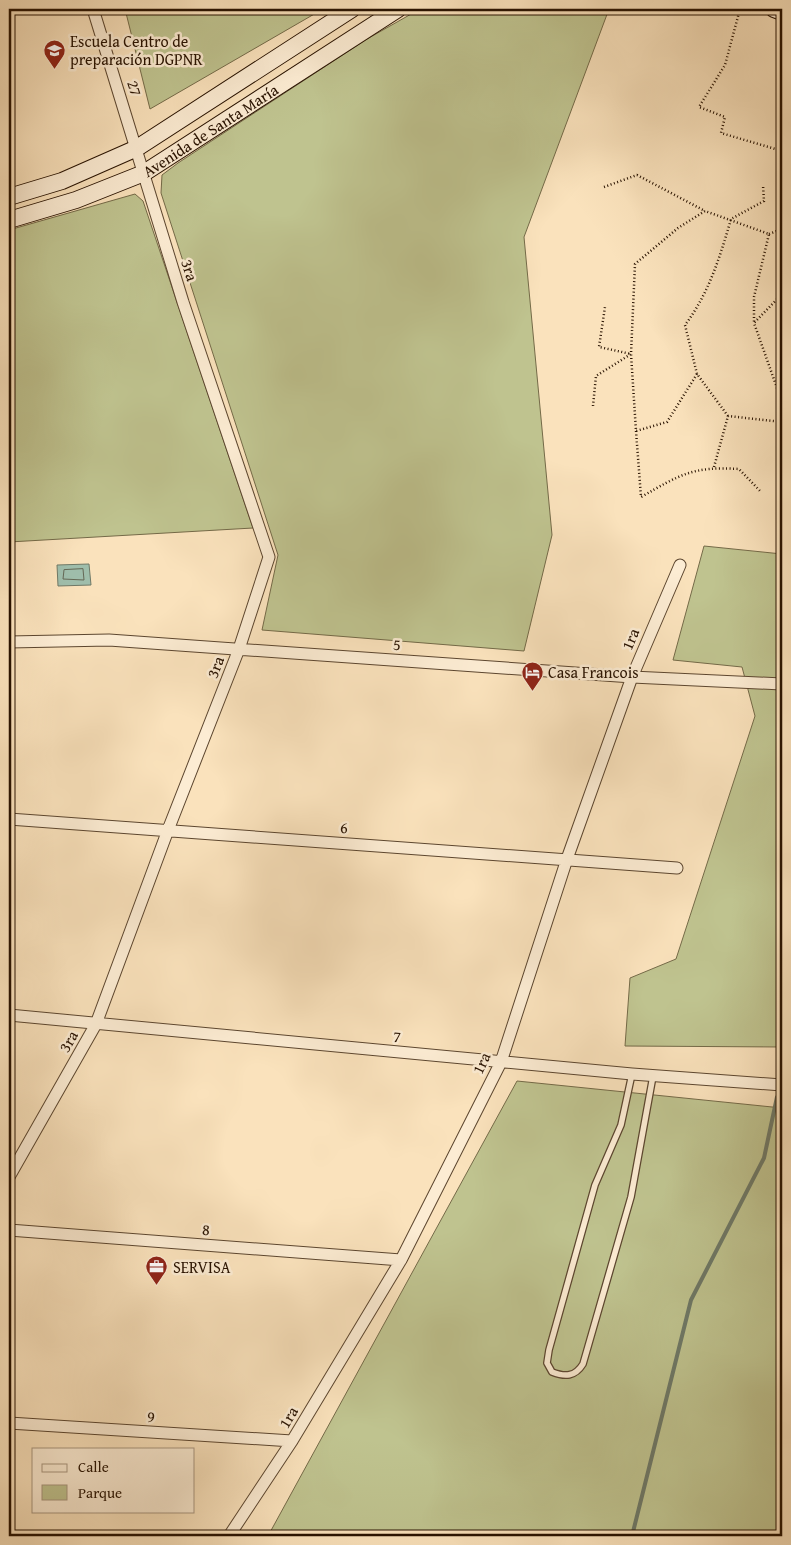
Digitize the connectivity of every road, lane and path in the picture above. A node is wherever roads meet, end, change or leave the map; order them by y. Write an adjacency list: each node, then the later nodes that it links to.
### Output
1 (93, 9): 7 (street, 27)
2 (352, 9): 7 (street, Avenida de Santa María)
3 (398, 9): 9 (street, Avenida de Santa María)
4 (740, 9): 8 (path)
5 (774, 9): 6 (street)
6 (782, 12)
7 (137, 148): 9 (street, 3ra); 12 (street, Avenida de Santa María)
8 (782, 150)
9 (144, 173): 15 (street, Avenida de Santa María); 32 (street, 3ra)
10 (763, 185): 14 (path)
11 (604, 187): 13 (path)
12 (9, 197)
13 (705, 211): 14 (path); 21 (path)
14 (731, 219): 17 (path); 22 (path)
15 (9, 220)
16 (782, 228): 17 (path)
17 (769, 234): 20 (path)
18 (782, 294): 20 (path)
19 (605, 307): 21 (path)
20 (754, 323): 23 (path)
21 (631, 354): 24 (path); 27 (path)
22 (697, 374): 25 (path); 27 (path)
23 (782, 402)
24 (593, 406)
25 (728, 416): 26 (path); 28 (path)
26 (782, 422)
27 (636, 431): 28 (path)
28 (714, 468): 29 (path)
29 (761, 492)
30 (680, 565): 33 (street, 1ra)
31 (9, 642): 32 (street, 5)
32 (239, 649): 33 (street, 5); 36 (street, 3ra)
33 (632, 677): 34 (street, 5); 37 (street, 1ra)
34 (782, 684)
35 (9, 818): 36 (street, 6)
36 (168, 830): 37 (street, 6); 40 (street, 3ra)
37 (567, 860): 38 (street, 6); 41 (street, 1ra)
38 (678, 868)
39 (9, 1015): 40 (street, 7)
40 (96, 1024): 41 (street, 7); 45 (street, 3ra)
41 (501, 1062): 42 (street, 7); 47 (street, 1ra)
42 (632, 1074): 43 (street, 7); 43 (lane)
43 (653, 1076): 44 (street, 7)
44 (782, 1085)
45 (9, 1177)
46 (9, 1230): 47 (street, 8)
47 (401, 1260): 49 (street, 1ra)
48 (9, 1424): 49 (street, 9)
49 (292, 1441): 50 (street, 1ra)
50 (229, 1536)

